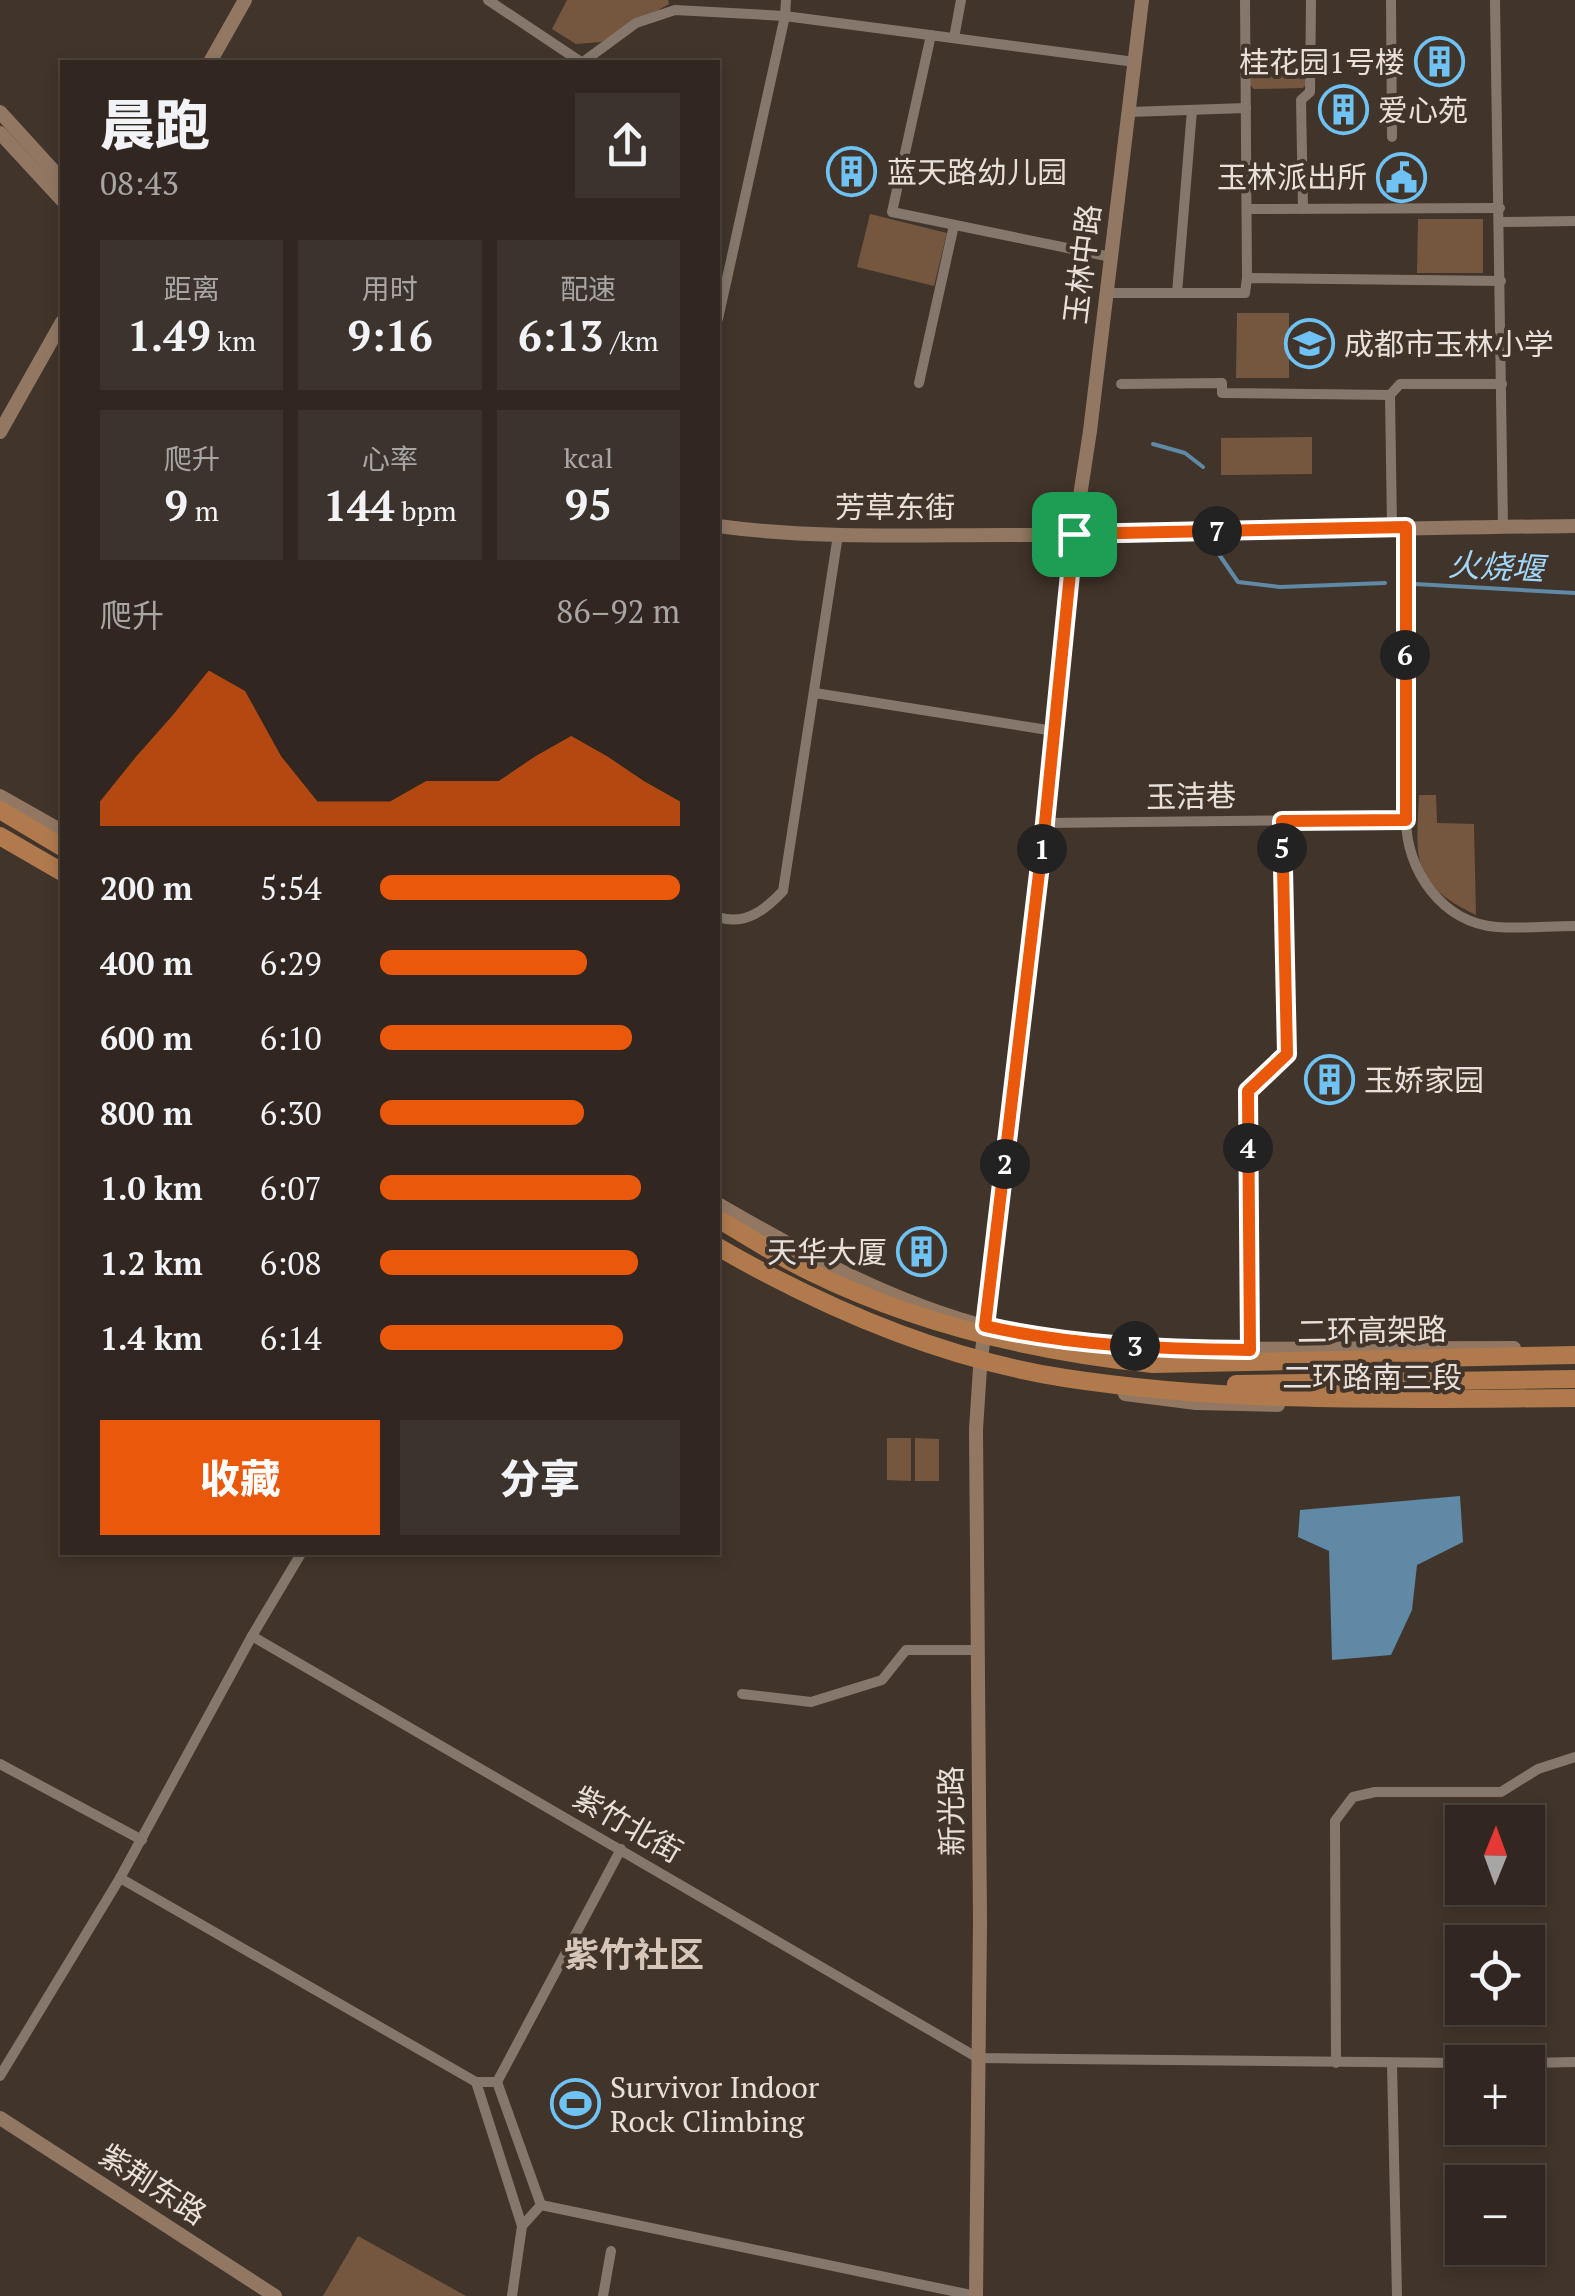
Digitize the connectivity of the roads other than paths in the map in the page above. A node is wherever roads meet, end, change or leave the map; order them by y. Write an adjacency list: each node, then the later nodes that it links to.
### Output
1 (245, 0): 13 (main road)
2 (488, 0): 14 (street)
3 (786, 0): 10 (street)
4 (961, 0): 12 (street)
5 (1142, 0): 16 (main road, 玉林中路)
6 (1245, 0): 17 (street)
7 (1311, 0): 27 (street)
8 (1391, 0): 22 (street)
9 (1495, 0): 25 (street)
10 (785, 16): 11 (street); 15 (street); 36 (street)
11 (931, 35): 12 (street); 30 (street)
12 (954, 38): 16 (street)
13 (211, 60)
14 (579, 60)
15 (585, 60)
16 (1135, 62): 20 (main road, 玉林中路)
17 (1246, 108): 18 (street); 26 (street)
18 (1192, 110): 20 (street); 35 (street)
19 (0, 112): 23 (main road)
20 (1128, 112): 31 (main road, 玉林中路)
21 (0, 132): 24 (main road)
22 (1392, 137)
23 (60, 178)
24 (60, 198)
25 (1500, 208): 27 (street); 29 (street)
26 (1247, 209): 27 (street); 32 (street)
27 (1303, 209)
28 (1575, 221): 29 (street)
29 (1500, 222): 33 (street)
30 (954, 225): 31 (street); 38 (street)
31 (1111, 257): 34 (main road, 玉林中路)
32 (1248, 278): 33 (street); 35 (street)
33 (1501, 280): 40 (street)
34 (1107, 293): 35 (street); 47 (main road, 玉林中路)
35 (1177, 293)
36 (720, 310)
37 (60, 326): 42 (main road)
38 (919, 383)
39 (1121, 384): 41 (street)
40 (1502, 384): 41 (street); 44 (street)
41 (1390, 395): 46 (street)
42 (0, 432)
43 (720, 526): 48 (main road, 芳草东街)
44 (1503, 526): 45 (main road, 芳草东街); 46 (main road, 芳草东街)
45 (1575, 526)
46 (1399, 527): 47 (main road, 芳草东街); 53 (street)
47 (1074, 534): 48 (main road, 芳草东街); 50 (main road, 玉林中路)
48 (838, 535): 49 (street)
49 (815, 694): 50 (street); 60 (street)
50 (1054, 730): 55 (main road, 玉林中路)
51 (0, 796): 56 (main road)
52 (0, 810): 58 (highway)
53 (1406, 820): 54 (street, 玉洁巷); 61 (street)
54 (1282, 821): 55 (street, 玉洁巷); 69 (street)
55 (1045, 823): 66 (main road, 新光路)
56 (60, 830)
57 (0, 834): 59 (highway)
58 (60, 846)
59 (60, 870)
60 (720, 917)
61 (1575, 926)
62 (720, 1205): 66 (main road, 二环路南三段)
63 (720, 1220): 70 (highway)
64 (720, 1250): 71 (main road, 二环路南三段)
65 (720, 1250): 74 (highway)
66 (985, 1326): 67 (main road, 二环路南三段); 71 (main road, 新光路)
67 (1061, 1340): 69 (main road, 二环路南三段); 70 (highway)
68 (1575, 1347): 69 (main road, 二环路南三段)
69 (1250, 1350)
70 (1575, 1359)
71 (980, 1368): 72 (main road, 二环路南三段); 80 (main road, 新光路)
72 (1007, 1374): 75 (highway); 77 (main road, 二环路南三段)
73 (1575, 1379): 74 (highway)
74 (1136, 1385): 77 (highway)
75 (1513, 1389): 76 (highway); 77 (main road)
76 (1575, 1389)
77 (1575, 1401)
78 (300, 1555): 79 (street)
79 (252, 1636): 84 (street); 85 (street, 紫竹北街)
80 (977, 1650): 81 (street); 87 (main road, 新光路)
81 (742, 1694)
82 (1575, 1757): 92 (street)
83 (0, 1764): 84 (street)
84 (142, 1840): 86 (street)
85 (621, 1849): 87 (street, 紫竹北街); 95 (street)
86 (120, 1878): 93 (street); 94 (street)
87 (978, 2058): 92 (street); 103 (main road, 新光路)
88 (1392, 2062): 89 (street); 92 (street); 104 (street)
89 (1445, 2062)
90 (1545, 2062): 91 (street)
91 (1575, 2062)
92 (1336, 2063)
93 (0, 2076)
94 (476, 2082): 95 (street); 98 (street)
95 (497, 2082): 97 (street)
96 (0, 2118): 100 (main road, 紫荆东路)
97 (541, 2205): 98 (street); 103 (street)
98 (522, 2226): 101 (street)
99 (610, 2250): 102 (street)
100 (275, 2296)
101 (512, 2296)
102 (603, 2296)
103 (976, 2296)
104 (1397, 2296)

